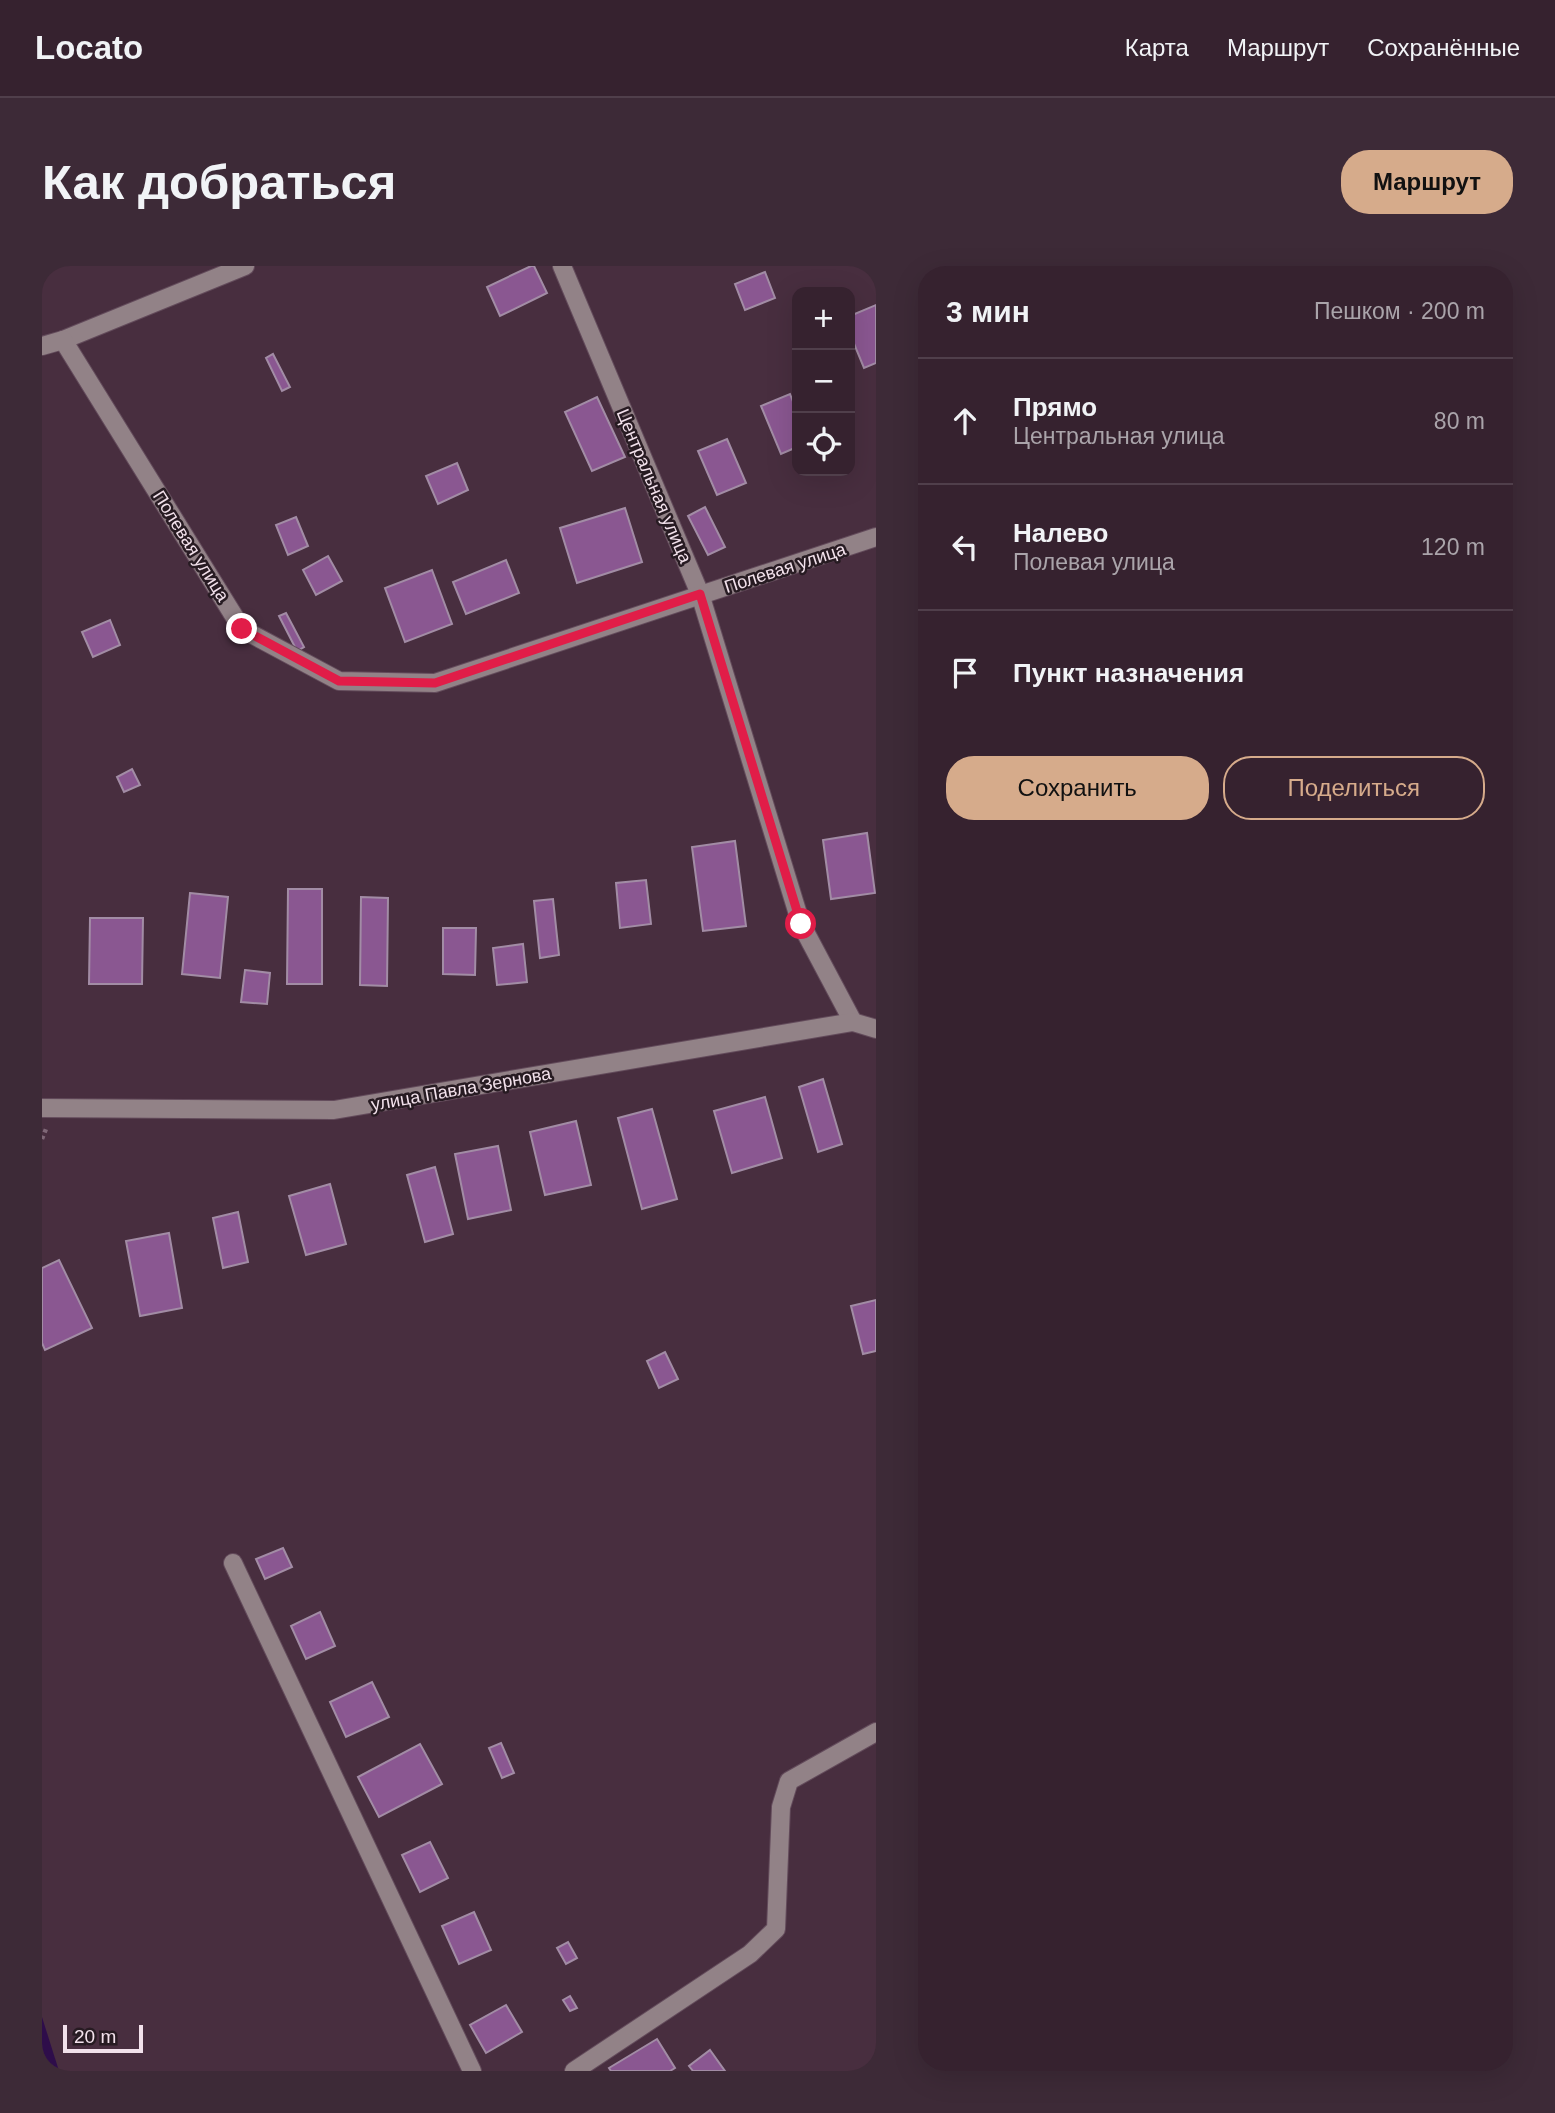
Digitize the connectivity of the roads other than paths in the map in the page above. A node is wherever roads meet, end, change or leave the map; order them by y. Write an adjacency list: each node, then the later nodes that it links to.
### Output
1 (245, 266): 3 (street)
2 (562, 266): 6 (street, Центральная улица)
3 (63, 340): 4 (street); 6 (street, Полевая улица)
4 (42, 346)
5 (876, 537): 6 (street, Полевая улица)
6 (700, 594): 7 (street, Центральная улица)
7 (853, 1022): 8 (street, улица Павла Зернова); 9 (street, улица Павла Зернова)
8 (876, 1029)
9 (42, 1108)
10 (233, 1563): 12 (street)
11 (876, 1732): 13 (street)
12 (472, 2071)
13 (574, 2071)

